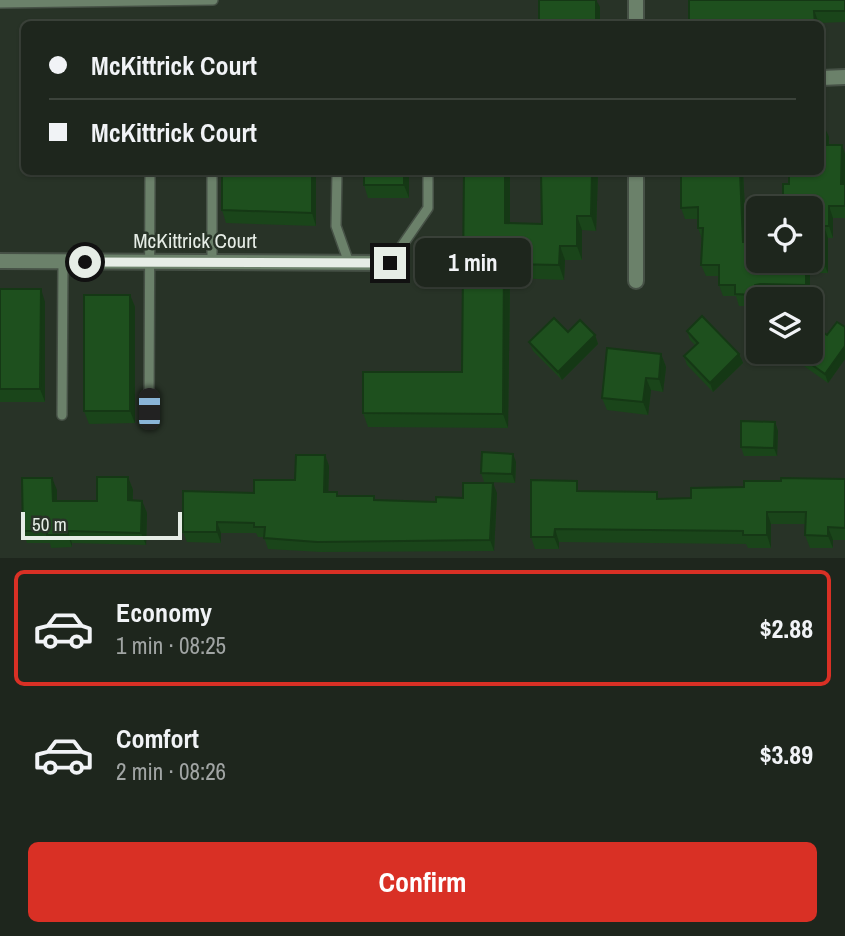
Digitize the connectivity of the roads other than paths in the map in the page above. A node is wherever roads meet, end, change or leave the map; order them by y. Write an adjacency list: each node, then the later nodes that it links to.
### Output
1 (213, 0): 3 (lane)
2 (636, 0): 4 (street)
3 (0, 3)
4 (636, 21)
5 (845, 77): 6 (street)
6 (824, 78)
7 (150, 175): 14 (lane)
8 (212, 175): 15 (lane)
9 (337, 175): 16 (lane)
10 (428, 175): 17 (lane)
11 (636, 175): 18 (street)
12 (0, 261): 13 (street, McKittrick Court)
13 (63, 262): 14 (street, McKittrick Court); 20 (lane)
14 (150, 262): 15 (street, McKittrick Court); 19 (lane)
15 (212, 262): 16 (street, McKittrick Court)
16 (349, 263): 17 (street, McKittrick Court)
17 (390, 263)
18 (636, 281)
19 (149, 409)
20 (62, 415)

